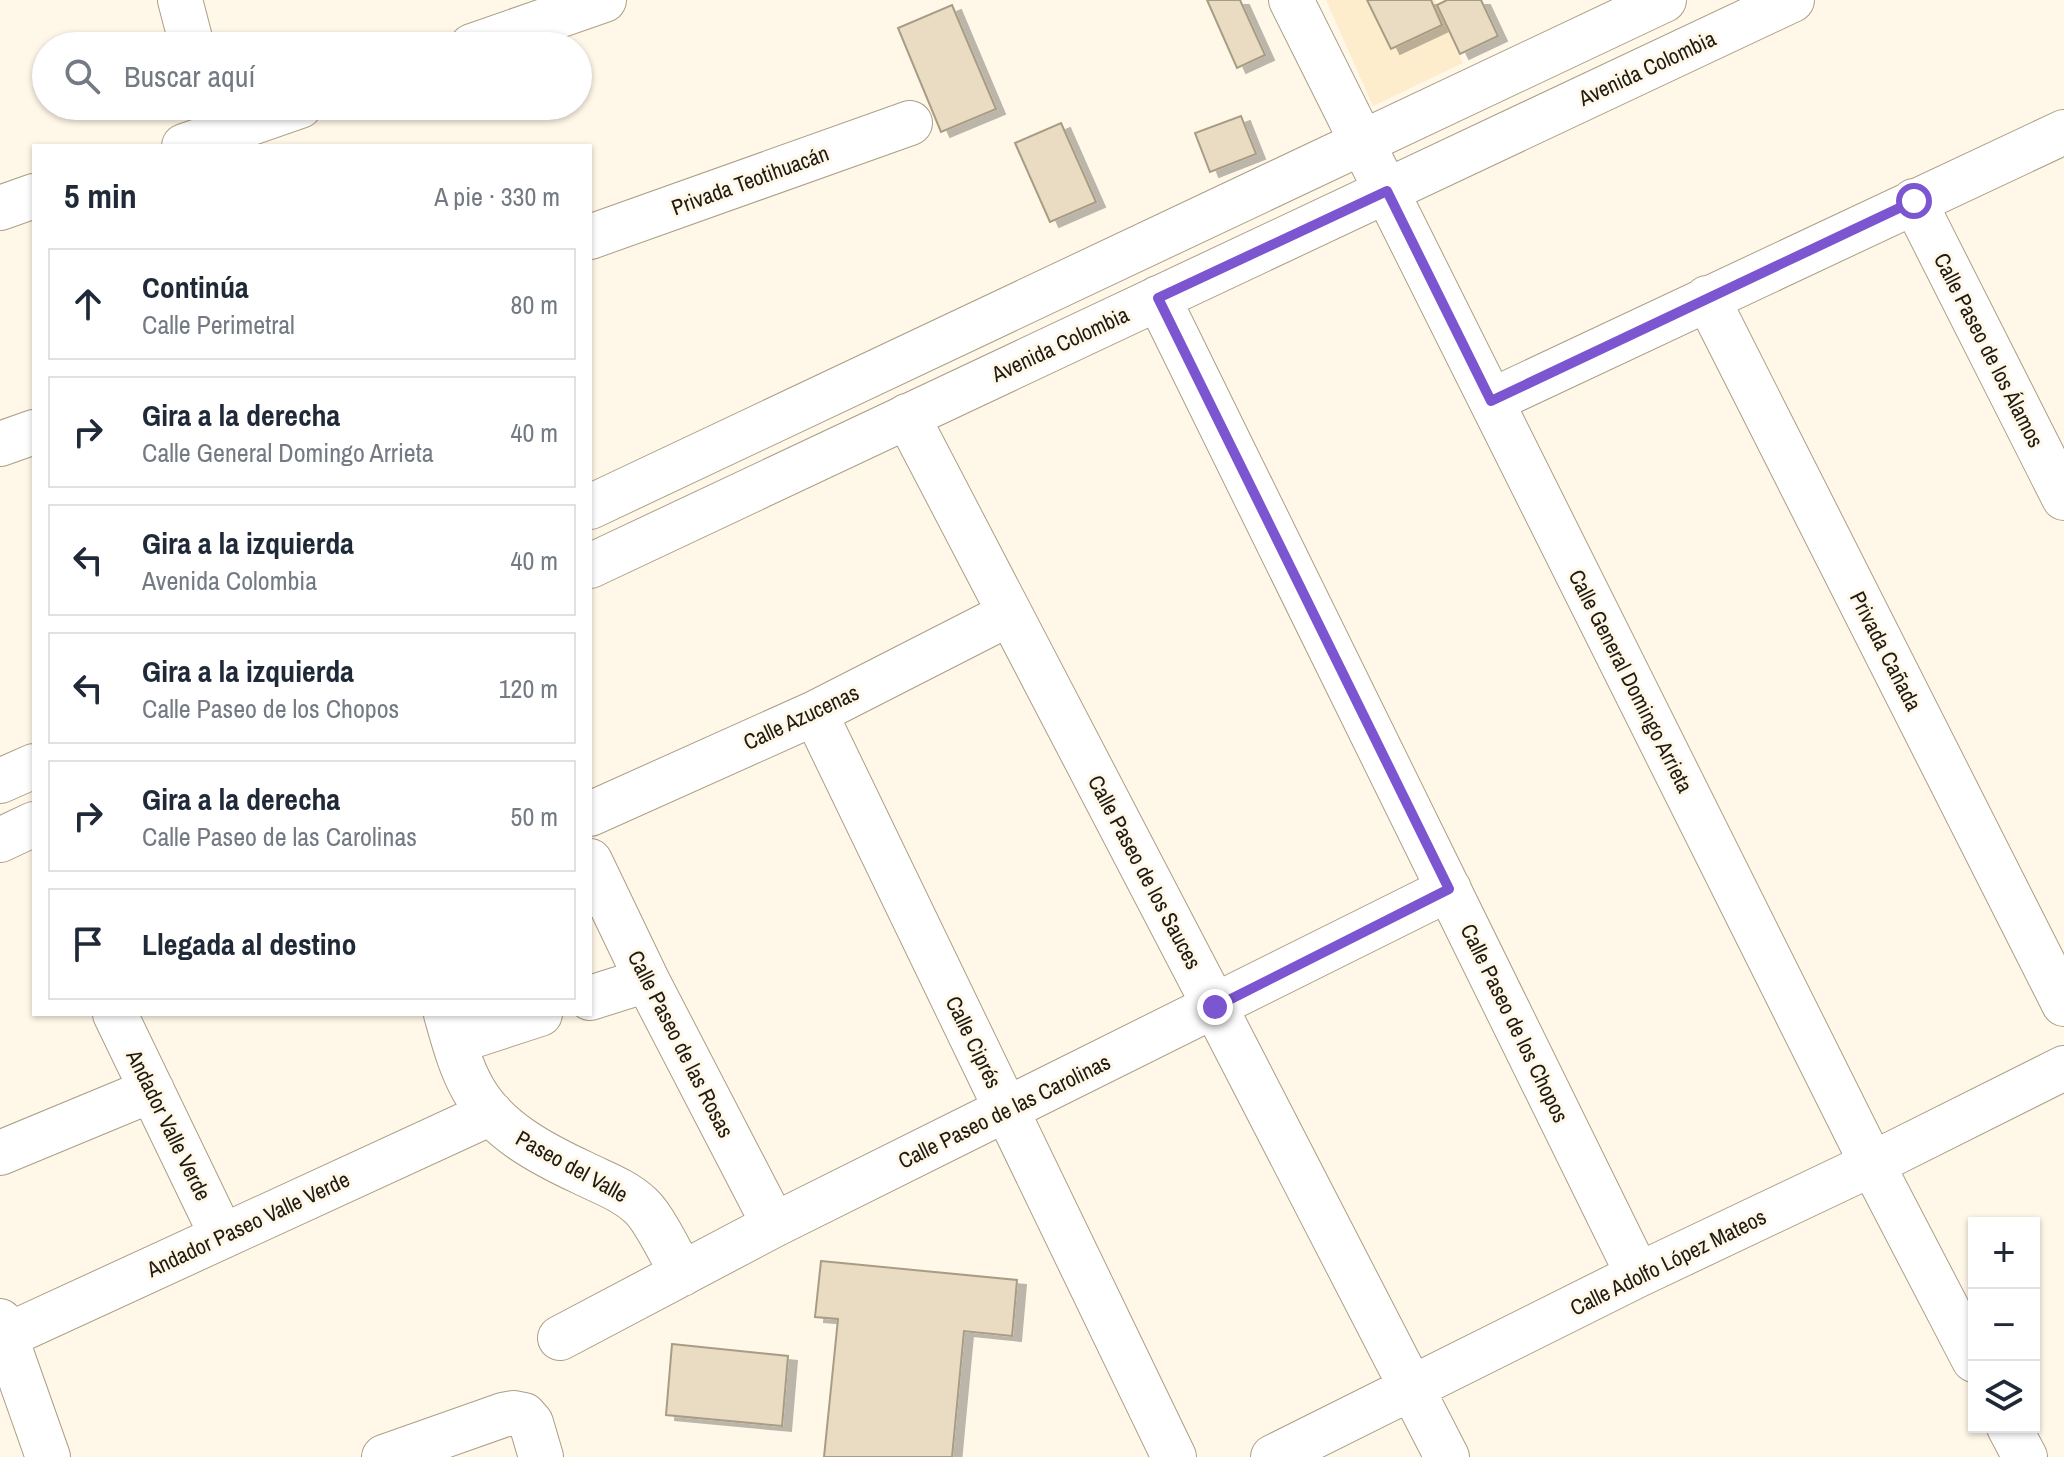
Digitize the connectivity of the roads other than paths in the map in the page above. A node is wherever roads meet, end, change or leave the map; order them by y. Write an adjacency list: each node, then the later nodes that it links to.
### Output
1 (180, 0): 6 (street)
2 (604, 0): 7 (street)
3 (1291, 0): 12 (street, Calle General Domingo Arrieta)
4 (1664, 0): 12 (street)
5 (1792, 0): 13 (street, Avenida Colombia)
6 (188, 32)
7 (512, 32)
8 (252, 120): 11 (street)
9 (910, 123): 17 (street, Privada Teotihuacán)
10 (2064, 132): 15 (street)
11 (205, 134)
12 (1363, 142): 13 (street, Calle General Domingo Arrieta); 25 (street)
13 (1387, 191): 18 (street, Avenida Colombia); 20 (street, Calle General Domingo Arrieta)
14 (32, 197): 16 (street)
15 (1914, 201): 19 (street); 24 (street, Calle Paseo de los Álamos)
16 (0, 208)
17 (592, 236)
18 (1158, 298): 21 (street, Avenida Colombia); 33 (street, Calle Paseo de los Chopos)
19 (1707, 298): 20 (street); 36 (street, Privada Cañada)
20 (1491, 401): 46 (street, Calle General Domingo Arrieta)
21 (907, 416): 26 (street, Avenida Colombia); 27 (street, Calle Paseo de los Sauces)
22 (32, 433): 23 (street)
23 (0, 444)
24 (2064, 498)
25 (592, 506)
26 (592, 565)
27 (1009, 614): 28 (street, Calle Azucenas); 37 (street, Calle Paseo de los Sauces)
28 (815, 713): 31 (street, Calle Azucenas); 43 (street, Calle Ciprés)
29 (32, 767): 30 (street)
30 (0, 781)
31 (592, 813)
32 (592, 865): 34 (street, Calle Paseo de las Rosas)
33 (1449, 889): 37 (street, Calle Paseo de las Carolinas); 50 (street, Calle Paseo de los Chopos)
34 (647, 980): 35 (street); 47 (street, Calle Paseo de las Rosas)
35 (592, 997)
36 (2064, 1004)
37 (1215, 1007): 43 (street, Calle Paseo de las Carolinas); 54 (street, Calle Paseo de los Sauces)
38 (116, 1016): 42 (street, Andador Valle Verde)
39 (527, 1016): 40 (street)
40 (450, 1028): 44 (street, Paseo del Valle)
41 (2064, 1068): 46 (street, Calle Adolfo López Mateos)
42 (152, 1090): 45 (street); 48 (street, Andador Valle Verde)
43 (1007, 1110): 47 (street, Calle Paseo de las Carolinas); 59 (street, Calle Ciprés)
44 (491, 1113): 48 (street, Andador Paseo Valle Verde); 49 (street, Paseo del Valle)
45 (0, 1153)
46 (1872, 1164): 50 (street, Calle Adolfo López Mateos); 53 (street, Calle General Domingo Arrieta)
47 (774, 1225): 49 (street, Calle Paseo de las Carolinas)
48 (222, 1236): 51 (street, Andador Paseo Valle Verde)
49 (682, 1274): 52 (street, Calle Paseo de las Carolinas)
50 (1638, 1275): 54 (street, Calle Adolfo López Mateos)
51 (3, 1328): 56 (street)
52 (560, 1338)
53 (1968, 1348)
54 (1412, 1387): 60 (street, Calle Adolfo López Mateos); 61 (street, Calle Paseo de los Sauces)
55 (2012, 1433): 62 (street)
56 (48, 1457)
57 (384, 1457): 58 (street)
58 (541, 1457)
59 (1174, 1457)
60 (1273, 1457)
61 (1447, 1457)
62 (2025, 1457)

